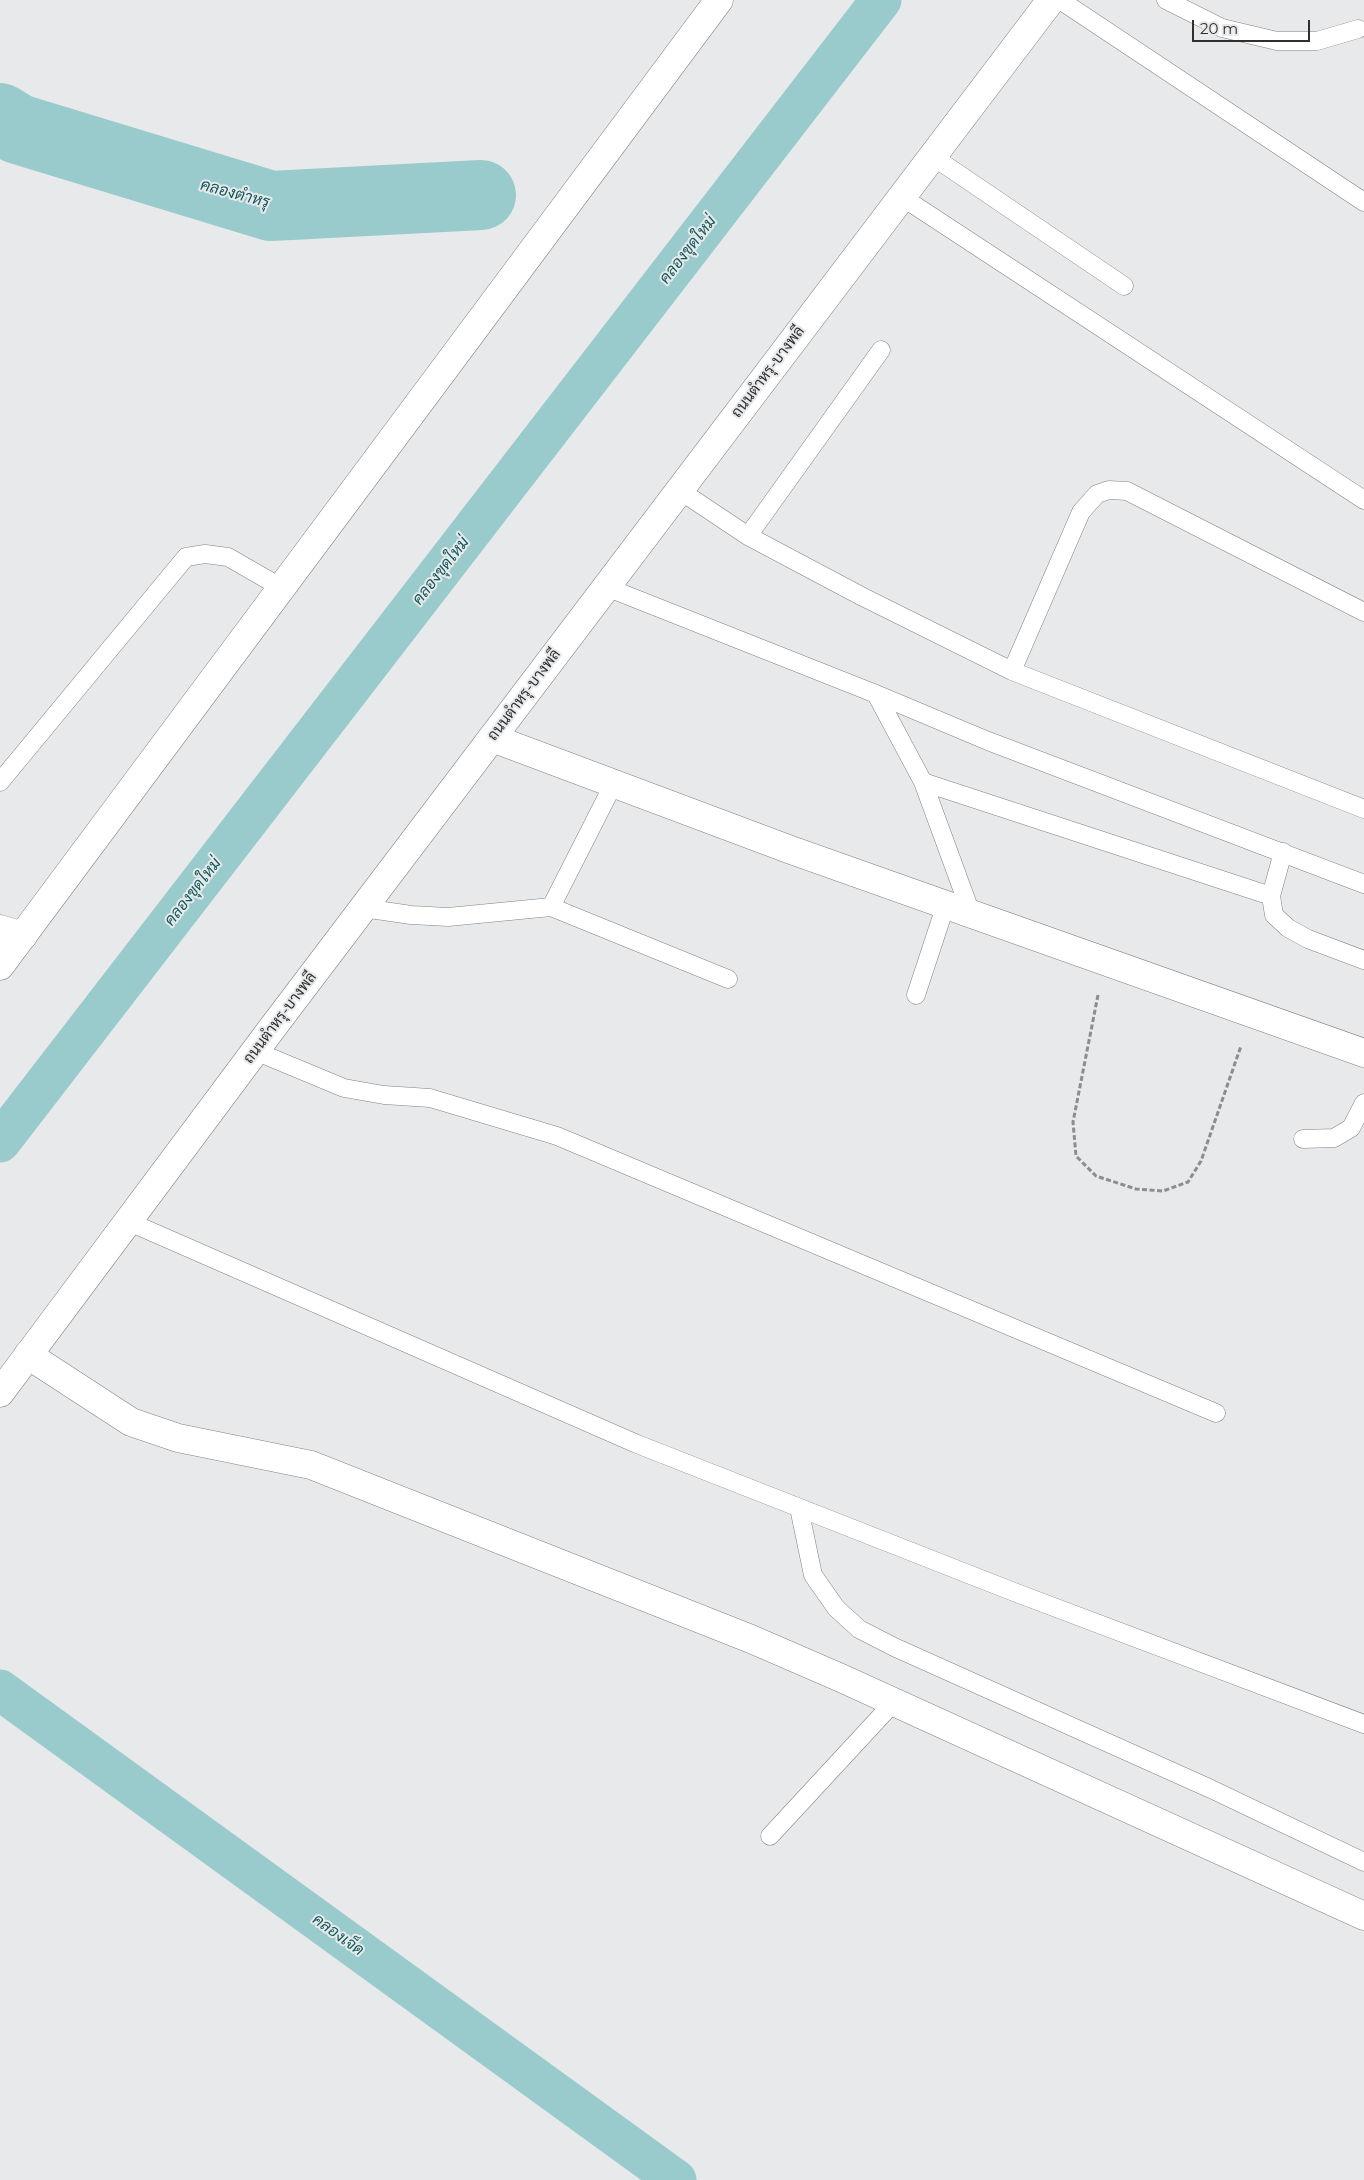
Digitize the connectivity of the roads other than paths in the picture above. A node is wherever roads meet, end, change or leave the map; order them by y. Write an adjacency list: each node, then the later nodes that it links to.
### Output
1 (719, 0): 15 (main road)
2 (1051, 0): 6 (main road, ถนนตำหรุ-บางพลี)
3 (1060, 0): 8 (lane)
4 (1166, 0): 5 (lane)
5 (1358, 29)
6 (932, 156): 7 (main road, ถนนตำหรุ-บางพลี); 9 (lane)
7 (902, 197): 11 (main road, ถนนตำหรุ-บางพลี); 12 (lane)
8 (1364, 202)
9 (1124, 286)
10 (881, 350): 13 (lane)
11 (679, 490): 13 (lane); 14 (main road, ถนนตำหรุ-บางพลี)
12 (1364, 500)
13 (748, 536): 17 (lane)
14 (606, 587): 18 (lane); 19 (main road, ถนนตำหรุ-บางพลี)
15 (282, 588): 20 (lane); 31 (main road)
16 (1364, 612): 17 (lane)
17 (1012, 671): 23 (lane)
18 (876, 694): 21 (lane); 24 (lane)
19 (492, 738): 22 (main road); 29 (main road, ถนนตำหรุ-บางพลี)
20 (0, 782)
21 (923, 782): 26 (lane); 30 (lane)
22 (614, 784): 27 (main road); 28 (lane)
23 (1364, 809)
24 (1283, 852): 25 (lane); 26 (lane)
25 (1364, 884)
26 (1271, 896): 32 (lane)
27 (946, 904): 30 (main road); 35 (lane)
28 (550, 907): 29 (lane); 34 (lane)
29 (363, 908): 36 (main road, ถนนตำหรุ-บางพลี)
30 (971, 913): 37 (main road)
31 (12, 932): 33 (main road)
32 (1364, 960)
33 (0, 966)
34 (728, 979)
35 (916, 995)
36 (255, 1051): 40 (main road, ถนนตำหรุ-บางพลี); 43 (lane)
37 (1364, 1053)
38 (1364, 1103): 39 (lane)
39 (1303, 1140)
40 (127, 1221): 41 (main road, ถนนตำหรุ-บางพลี); 44 (lane)
41 (28, 1355): 42 (main road, ถนนตำหรุ-บางพลี); 45 (main road)
42 (0, 1393)
43 (1216, 1413)
44 (799, 1508): 46 (lane); 48 (lane)
45 (894, 1702): 47 (lane); 49 (main road)
46 (1364, 1724)
47 (770, 1836)
48 (1364, 1862)
49 (1364, 1916)

